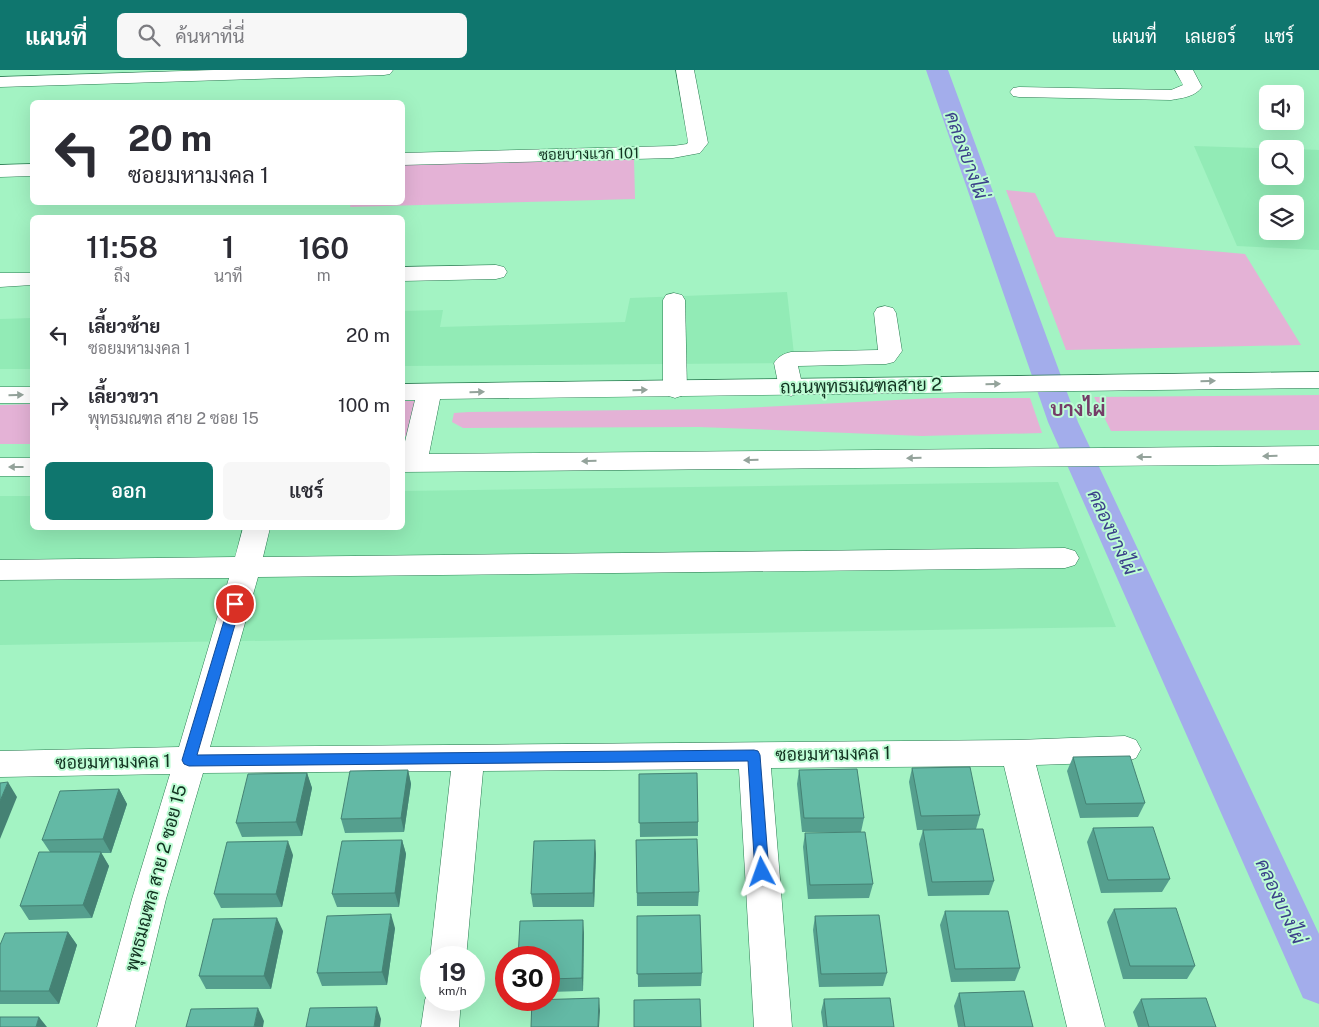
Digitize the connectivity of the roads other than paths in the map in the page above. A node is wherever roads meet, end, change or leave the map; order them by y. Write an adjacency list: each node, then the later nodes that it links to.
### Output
1 (384, 70): 4 (street)
2 (685, 70): 6 (street, ซอยบางแวก 101)
3 (1184, 70): 5 (street)
4 (0, 82)
5 (1019, 92)
6 (405, 159)
7 (30, 170): 8 (street)
8 (0, 171)
9 (496, 272): 10 (street)
10 (405, 274)
11 (30, 279): 12 (street)
12 (0, 280)
13 (674, 300): 17 (street)
14 (885, 313): 16 (street)
15 (1319, 380): 16 (street, ถนนพุทธมณฑลสาย 2, one-way to 15)
16 (790, 388): 17 (street, ถนนพุทธมณฑลสาย 2)
17 (675, 390): 19 (street, ถนนพุทธมณฑลสาย 2, one-way to 17)
18 (405, 392): 19 (street, ถนนพุทธมณฑลสาย 2)
19 (429, 392): 23 (street)
20 (0, 395): 21 (street, one-way to 21)
21 (30, 395)
22 (1319, 455): 23 (street, one-way to 23)
23 (408, 463)
24 (0, 467): 25 (street, one-way to 24)
25 (30, 467)
26 (256, 530): 28 (street, พุทธมณฑล สาย 2 ซอย 15)
27 (1064, 558): 28 (street)
28 (245, 567): 29 (street); 34 (street, พุทธมณฑล สาย 2 ซอย 15)
29 (0, 570)
30 (1125, 749): 31 (street, ซอยมหามงคล 1)
31 (1016, 753): 32 (street, ซอยมหามงคล 1); 41 (street)
32 (754, 755): 33 (street, ซอยมหามงคล 1); 40 (street)
33 (468, 758): 34 (street, ซอยมหามงคล 1); 36 (street)
34 (189, 760): 35 (street, ซอยมหามงคล 1); 38 (street, พุทธมณฑล สาย 2 ซอย 15)
35 (0, 764)
36 (449, 946)
37 (442, 1011): 39 (street)
38 (116, 1027)
39 (440, 1027)
40 (773, 1027)
41 (1086, 1027)

